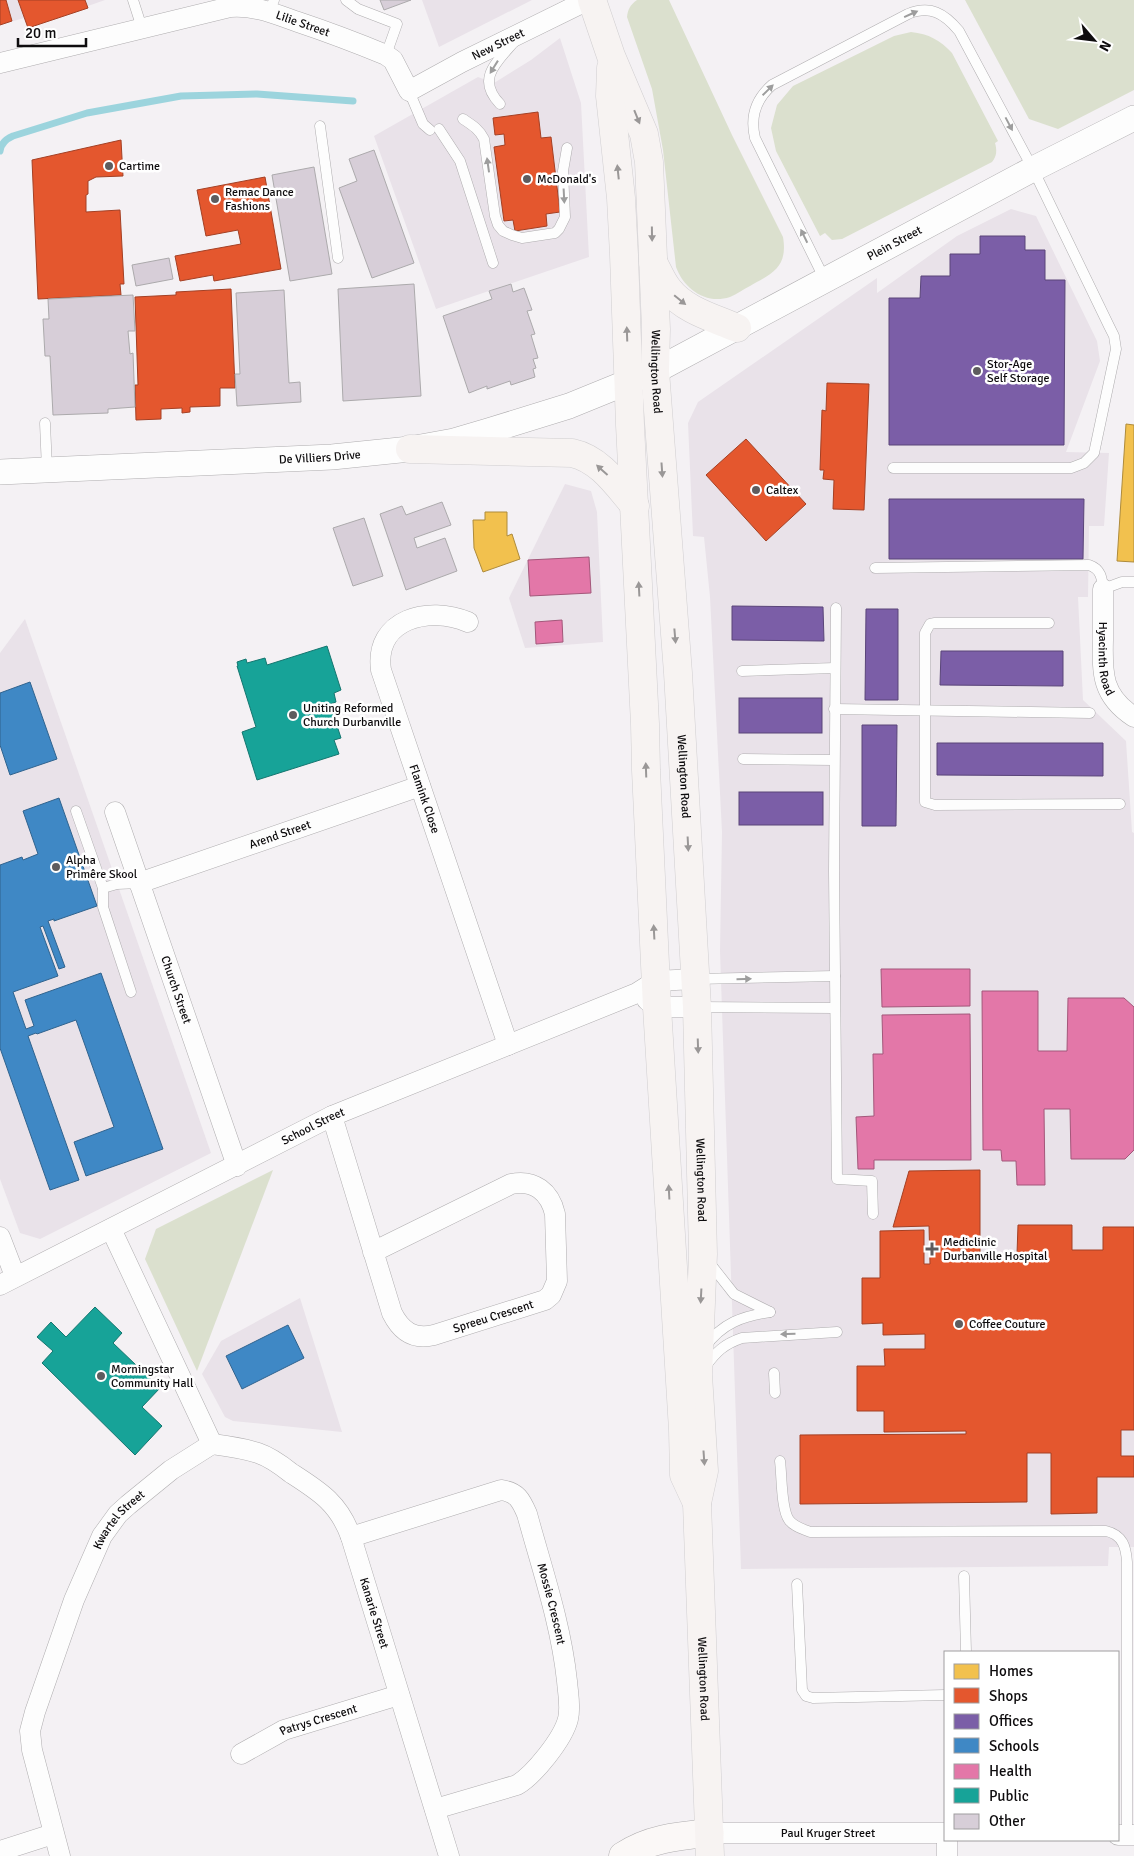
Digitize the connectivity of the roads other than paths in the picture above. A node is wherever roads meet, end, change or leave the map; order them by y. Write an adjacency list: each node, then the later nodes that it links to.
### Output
1 (133, 0): 5 (lane)
2 (346, 0): 7 (lane)
3 (590, 0): 6 (street, New Street); 8 (main road, Wellington Road)
4 (271, 6): 5 (street, Lilie Street); 7 (street, Lilie Street)
5 (142, 28): 9 (street, Lilie Street)
6 (520, 34): 10 (street, New Street); 11 (lane, one-way to 11)
7 (386, 55): 10 (street)
8 (611, 56): 18 (main road, Wellington Road, one-way to 18); 23 (main road, Wellington Road, one-way to 8)
9 (0, 63)
10 (409, 91): 19 (lane)
11 (500, 104)
12 (1134, 118): 16 (street, Plein Street)
13 (463, 119): 15 (lane, one-way to 13)
14 (320, 126): 17 (lane)
15 (567, 148)
16 (1033, 169): 20 (street, Plein Street); 20 (lane, one-way to 16); 26 (lane)
17 (338, 258)
18 (652, 261): 21 (main road, one-way to 21); 22 (main road, Wellington Road)
19 (493, 263)
20 (825, 280): 21 (street, Plein Street)
21 (737, 328): 22 (street, Plein Street)
22 (655, 371): 23 (street, Plein Street); 51 (main road, Wellington Road, one-way to 51)
23 (629, 383): 25 (street, De Villiers Drive); 29 (main road, Wellington Road)
24 (46, 423): 27 (lane)
25 (410, 449): 27 (street, De Villiers Drive); 29 (main road, one-way to 25)
26 (893, 468)
27 (47, 470): 28 (street, De Villiers Drive)
28 (0, 472)
29 (635, 506): 53 (main road, Wellington Road, one-way to 29)
30 (875, 568): 32 (lane)
31 (1134, 582): 32 (lane)
32 (1103, 589): 41 (street, Hyacinth Road)
33 (836, 608): 36 (lane)
34 (468, 622): 44 (street, Flamink Close)
35 (1049, 623): 39 (lane)
36 (835, 668): 37 (lane); 38 (lane)
37 (742, 671)
38 (834, 709): 39 (lane); 43 (lane)
39 (924, 710): 40 (lane); 45 (lane)
40 (1090, 713)
41 (1134, 717)
42 (743, 759): 43 (lane)
43 (834, 760): 50 (lane)
44 (420, 786): 48 (street, Arend Street); 56 (street, Flamink Close)
45 (1120, 804)
46 (76, 811): 49 (lane)
47 (115, 812): 48 (street, Church Street)
48 (139, 883): 49 (lane); 58 (street, Church Street)
49 (103, 888): 52 (lane)
50 (835, 976): 51 (lane, one-way to 50); 55 (lane)
51 (695, 980): 53 (street, School Street); 54 (main road, Wellington Road)
52 (131, 992)
53 (650, 994): 54 (street, School Street); 56 (street, School Street); 66 (main road, Wellington Road, one-way to 53)
54 (697, 1007): 55 (lane); 63 (main road, Wellington Road, one-way to 63)
55 (834, 1008): 59 (lane)
56 (508, 1045): 57 (street, School Street)
57 (332, 1116): 58 (street, School Street); 62 (street, Spreeu Crescent)
58 (236, 1166): 60 (street, School Street)
59 (873, 1214)
60 (111, 1229): 64 (street, School Street); 69 (street)
61 (0, 1238): 64 (street)
62 (373, 1252): 62 (street, Spreeu Crescent)
63 (704, 1254): 66 (main road, Wellington Road, one-way to 66); 66 (lane)
64 (7, 1281)
65 (837, 1332): 66 (lane, one-way to 66)
66 (693, 1371): 83 (main road, Wellington Road)
67 (774, 1373): 68 (lane)
68 (775, 1393)
69 (212, 1444): 71 (street, Kanarie Street); 80 (street, Kwartel Street)
70 (780, 1461): 81 (lane)
71 (351, 1536): 75 (street, Kanarie Street); 78 (street, Mossie Crescent)
72 (964, 1576): 74 (lane)
73 (798, 1584): 76 (lane)
74 (966, 1651)
75 (400, 1695): 77 (street, Patrys Crescent); 78 (street, Kanarie Street)
76 (944, 1695)
77 (241, 1754)
78 (435, 1809): 86 (street, Kanarie Street)
79 (944, 1833): 83 (street, Paul Kruger Street)
80 (53, 1834): 84 (street); 85 (street, Kwartel Street)
81 (1126, 1835)
82 (947, 1841): 88 (street)
83 (710, 1845): 87 (main road)
84 (0, 1851)
85 (60, 1856)
86 (450, 1856)
87 (623, 1856)
88 (947, 1856)

